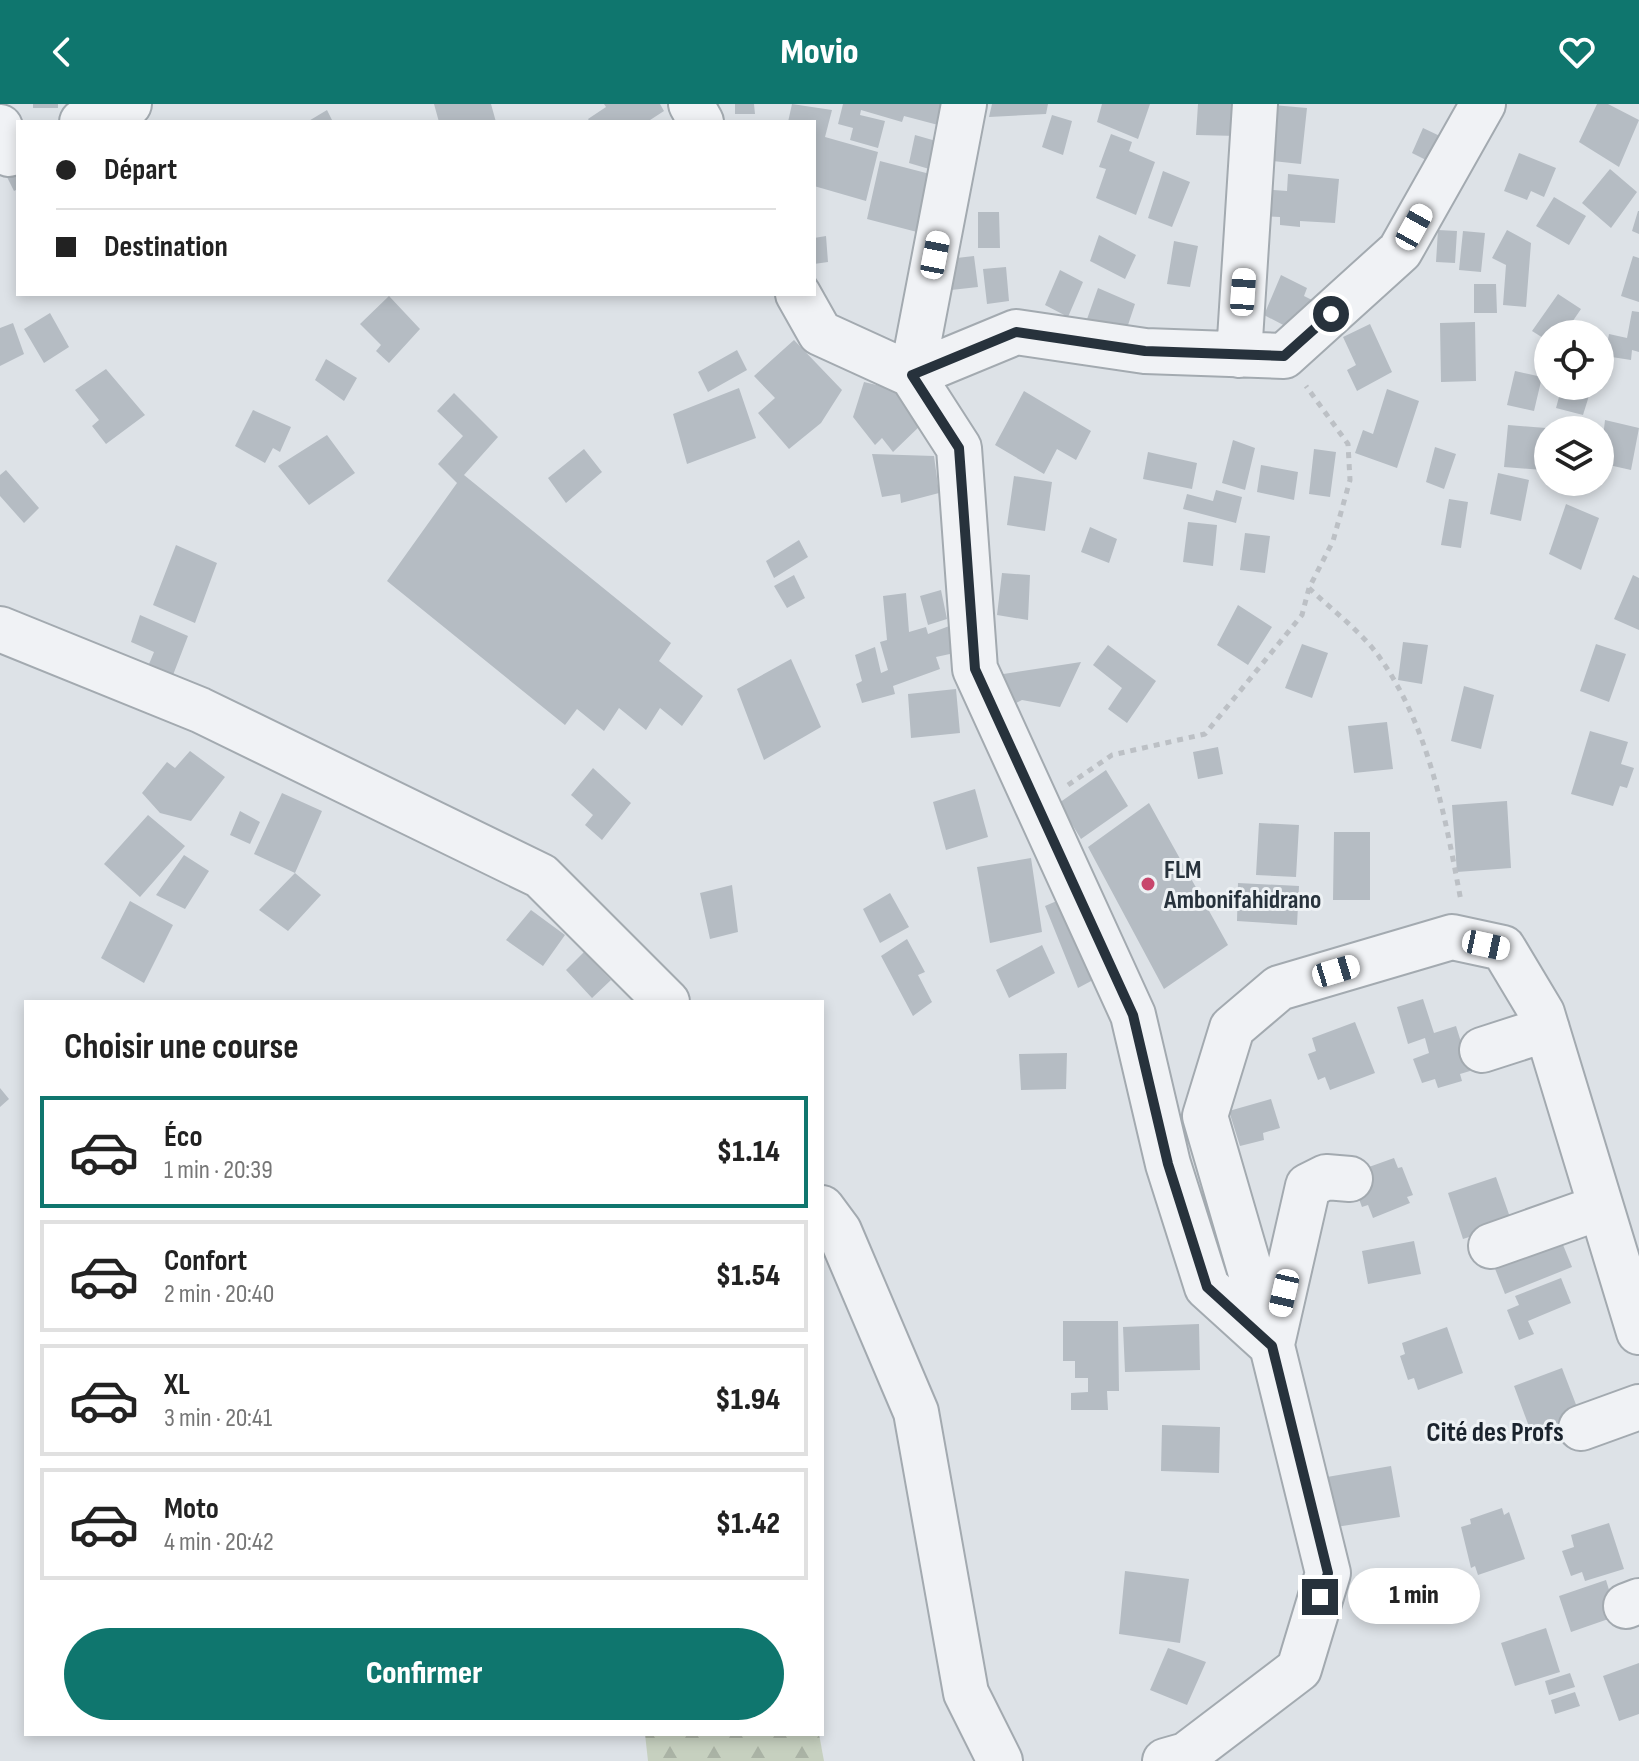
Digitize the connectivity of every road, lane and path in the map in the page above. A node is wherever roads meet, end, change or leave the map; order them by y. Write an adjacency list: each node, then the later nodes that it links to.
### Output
1 (129, 104): 5 (street)
2 (964, 104): 9 (street)
3 (1255, 104): 7 (street)
4 (1483, 104): 8 (street)
5 (87, 120)
6 (799, 296): 9 (street)
7 (1239, 355): 8 (street); 9 (street)
8 (1284, 356): 10 (path)
9 (912, 375): 12 (street)
10 (1309, 588): 12 (path); 13 (path)
11 (0, 629): 14 (street)
12 (1037, 805): 22 (street)
13 (1469, 941): 15 (street); 22 (street)
14 (665, 1000)
15 (1547, 1029): 16 (street); 18 (street)
16 (1482, 1050)
17 (1350, 1179): 22 (street)
18 (1601, 1207): 20 (street); 21 (street)
19 (824, 1211): 25 (street)
20 (1491, 1246)
21 (1639, 1332)
22 (1272, 1346): 26 (street)
23 (1639, 1407): 24 (street)
24 (1581, 1428)
25 (1000, 1761)
26 (1165, 1761)

